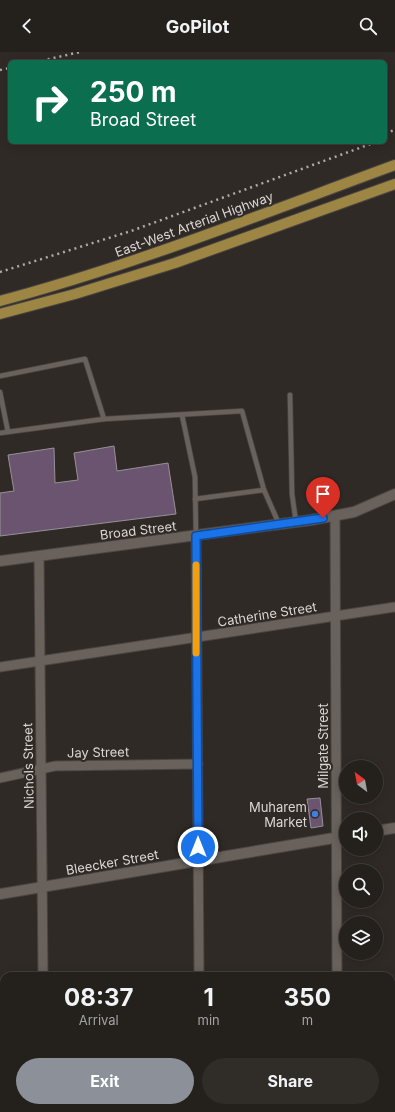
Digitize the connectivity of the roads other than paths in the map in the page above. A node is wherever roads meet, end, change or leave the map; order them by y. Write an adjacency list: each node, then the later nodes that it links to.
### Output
1 (395, 165): 3 (main road, East-West Arterial Highway)
2 (395, 184): 4 (main road)
3 (0, 301)
4 (0, 314)
5 (0, 376): 9 (lane)
6 (0, 392): 10 (lane)
7 (290, 395): 16 (lane)
8 (182, 415): 9 (lane); 12 (lane); 14 (lane)
9 (104, 419): 10 (lane)
10 (8, 432): 11 (lane)
11 (0, 433)
12 (264, 490): 14 (lane); 17 (lane)
13 (395, 494): 15 (main road, Broad Street)
14 (195, 499): 18 (lane)
15 (335, 516): 16 (main road, Broad Street); 22 (street, Milgate Street)
16 (296, 522): 17 (main road, Broad Street)
17 (279, 525): 18 (main road, Broad Street)
18 (196, 536): 19 (main road, Broad Street); 23 (street)
19 (39, 556): 20 (main road, Broad Street); 24 (street, Nichols Street)
20 (0, 561)
21 (395, 607): 22 (street, Catherine Street)
22 (336, 617): 23 (street, Catherine Street); 29 (street, Milgate Street)
23 (196, 638): 24 (street, Catherine Street); 26 (street)
24 (40, 661): 25 (street, Catherine Street); 27 (street, Nichols Street)
25 (0, 667)
26 (198, 764): 27 (street, Jay Street); 34 (street)
27 (41, 768): 28 (street, Jay Street); 35 (street, Nichols Street)
28 (0, 778)
29 (341, 812)
30 (395, 828): 31 (main road)
31 (383, 830)
32 (339, 837): 34 (main road, Bleecker Street)
33 (341, 856): 39 (street, Milgate Street)
34 (198, 860): 35 (main road, Bleecker Street); 38 (street)
35 (43, 886): 36 (main road, Bleecker Street); 37 (street, Nichols Street)
36 (0, 894)
37 (43, 972)
38 (199, 972)
39 (337, 972)

